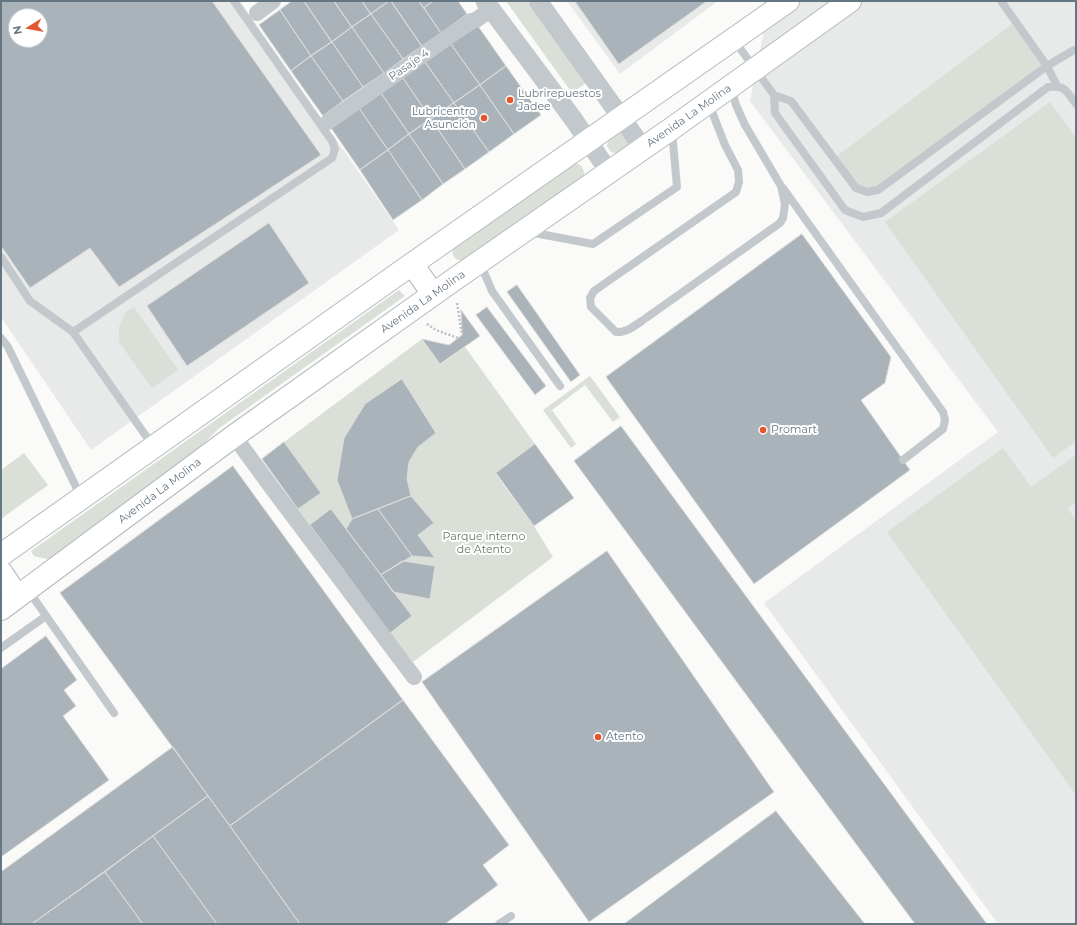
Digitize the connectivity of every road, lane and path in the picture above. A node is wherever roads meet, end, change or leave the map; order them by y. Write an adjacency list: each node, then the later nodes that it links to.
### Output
1 (234, 1): 32 (lane)
2 (273, 1): 8 (street)
3 (538, 1): 18 (street)
4 (788, 1): 9 (main road)
5 (850, 1): 12 (main road, Avenida La Molina)
6 (1001, 1): 11 (lane)
7 (488, 5): 19 (street, Pasaje 4); 21 (street)
8 (257, 13)
9 (734, 39): 12 (lane); 18 (main road)
10 (1076, 50): 11 (lane)
11 (1046, 66): 14 (lane); 15 (lane)
12 (755, 69): 13 (main road, Avenida La Molina); 15 (lane)
13 (731, 86): 16 (main road, Avenida La Molina); 24 (lane)
14 (1057, 86): 15 (lane); 17 (lane)
15 (774, 95)
16 (708, 103): 20 (main road, Avenida La Molina); 24 (lane)
17 (1076, 104)
18 (622, 118): 21 (main road); 22 (street)
19 (328, 122)
20 (671, 129): 22 (main road, Avenida La Molina); 25 (lane)
21 (588, 142): 23 (street); 28 (main road)
22 (643, 148): 23 (main road, Avenida La Molina)
23 (609, 172): 25 (main road, Avenida La Molina)
24 (781, 186): 39 (lane)
25 (524, 231): 27 (main road, Avenida La Molina)
26 (1, 257): 32 (lane)
27 (480, 262): 29 (main road, Avenida La Molina); 36 (lane)
28 (412, 264): 30 (main road); 38 (main road)
29 (452, 281): 30 (main road, Avenida La Molina); 33 (path)
30 (433, 294): 31 (main road, Avenida La Molina)
31 (408, 312): 35 (path); 37 (main road, Avenida La Molina)
32 (73, 332): 38 (lane)
33 (462, 335)
34 (1, 338): 40 (lane)
35 (458, 338)
36 (560, 386)
37 (234, 436): 43 (main road, Avenida La Molina); 46 (street)
38 (154, 447): 40 (main road)
39 (903, 460)
40 (82, 498): 41 (main road)
41 (1, 555)
42 (1, 572): 43 (main road)
43 (15, 598): 44 (lane)
44 (46, 616): 45 (lane); 47 (lane)
45 (1, 648)
46 (414, 677)
47 (114, 713)
48 (511, 916): 49 (lane)
49 (499, 924)

